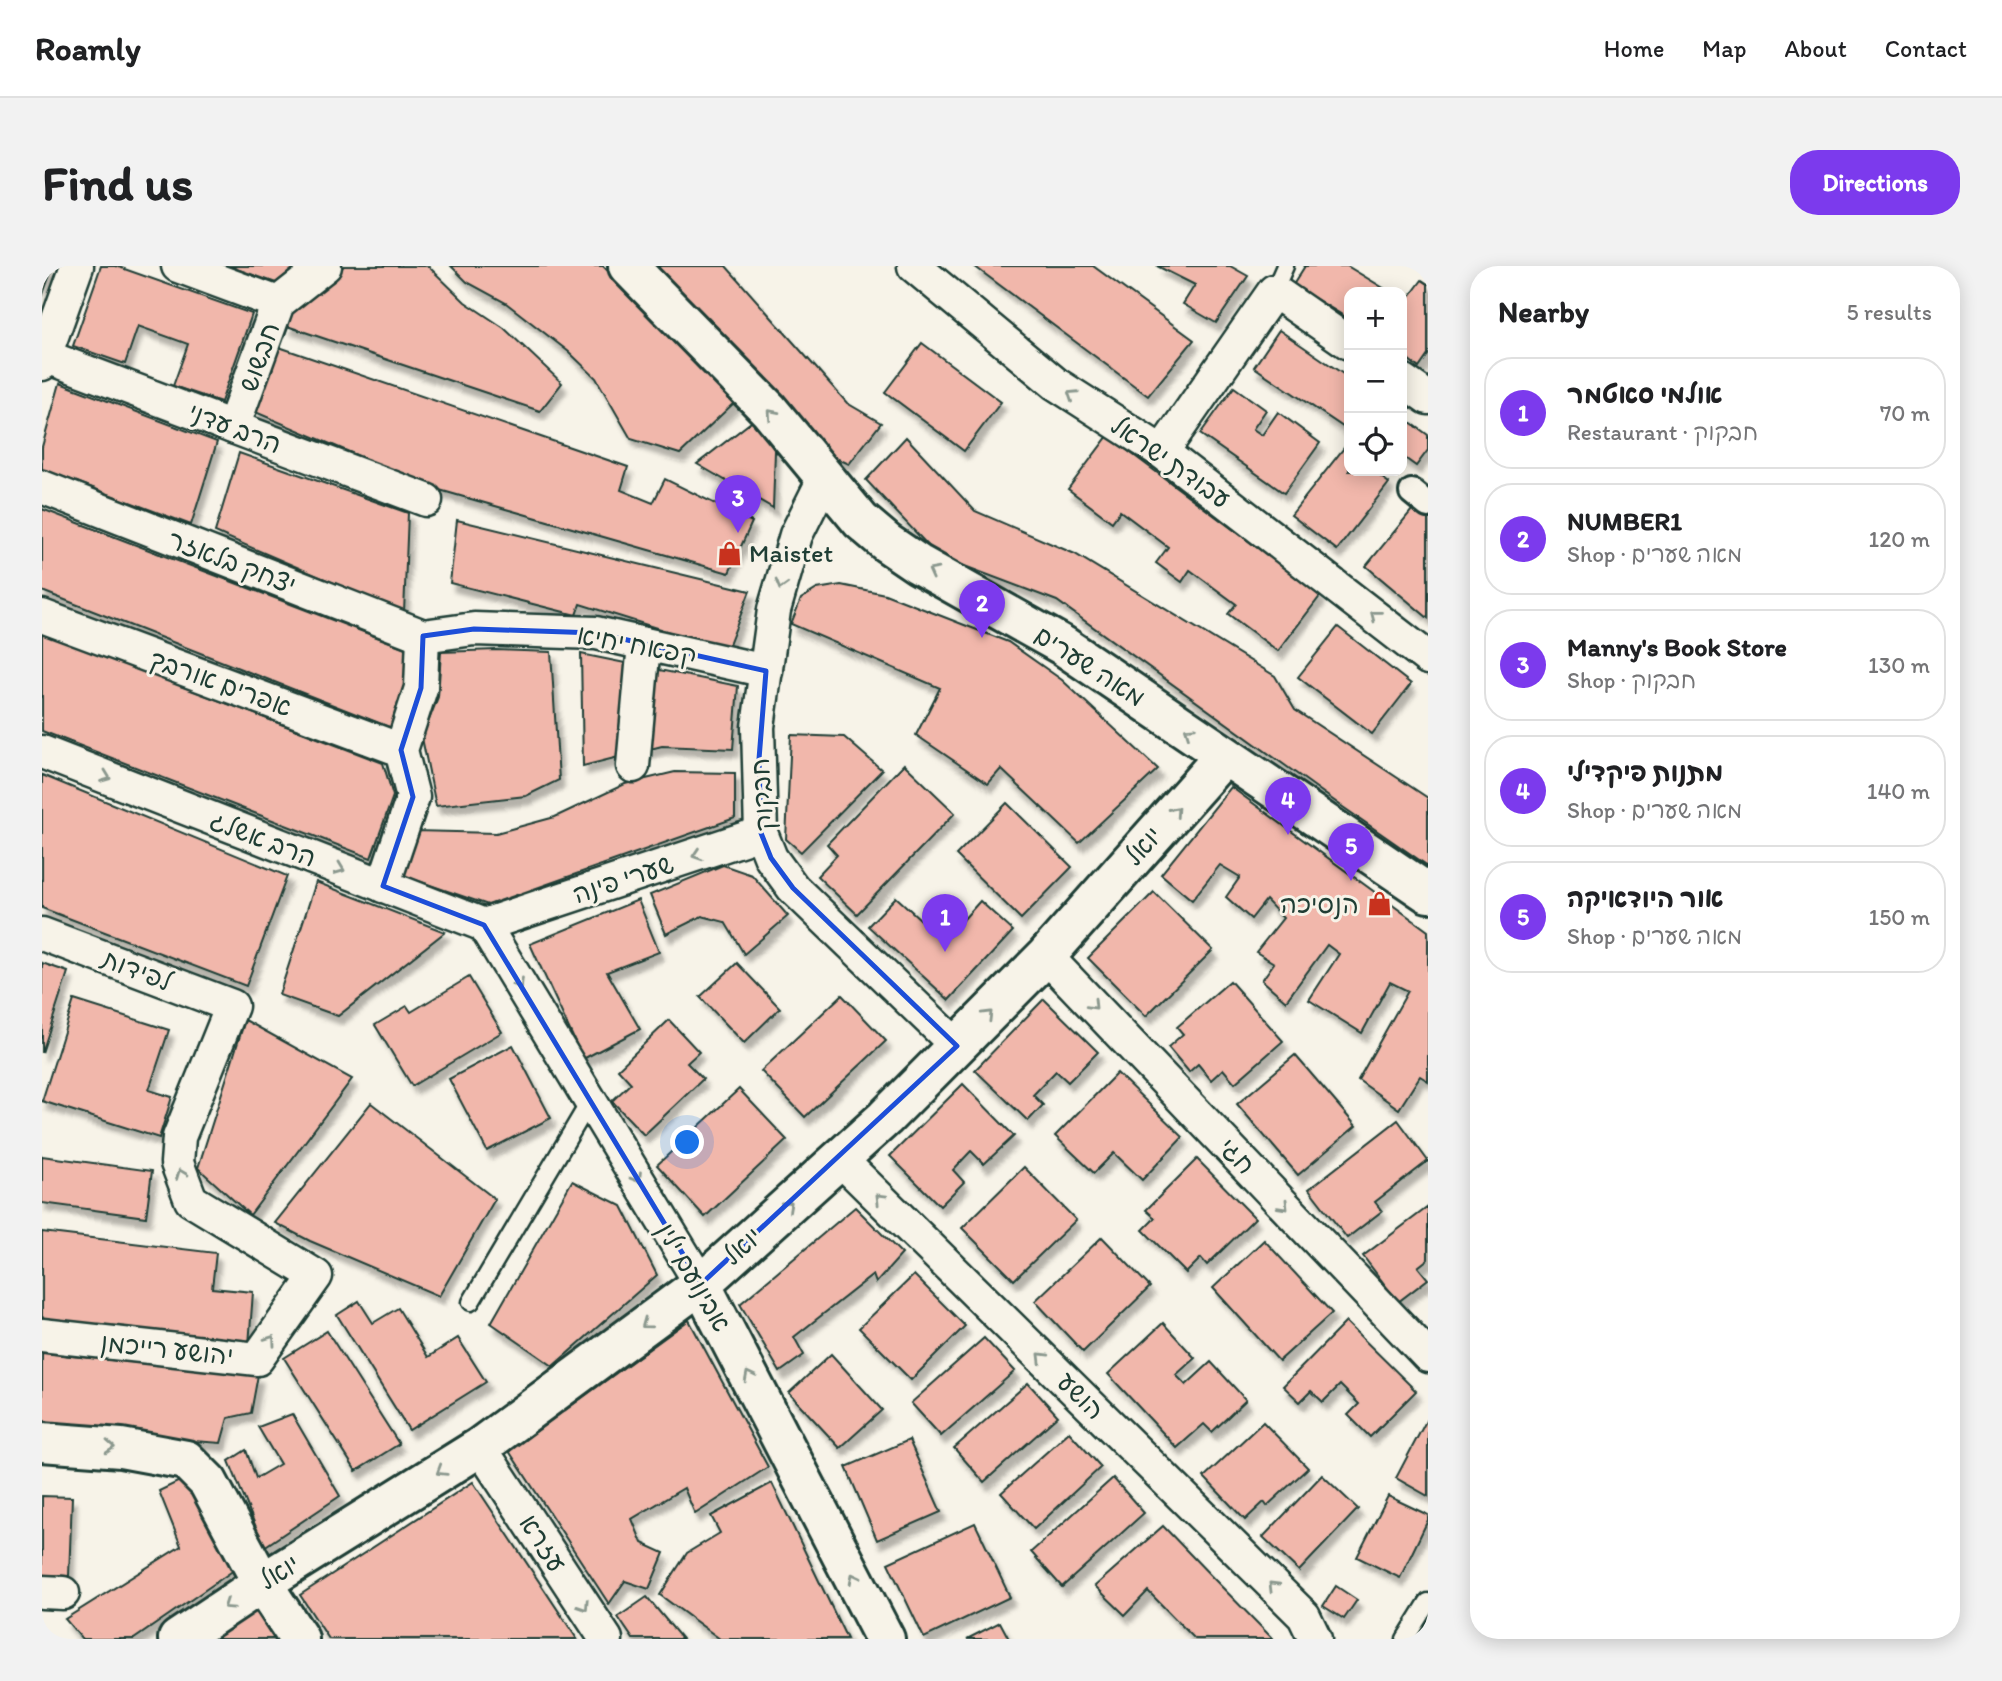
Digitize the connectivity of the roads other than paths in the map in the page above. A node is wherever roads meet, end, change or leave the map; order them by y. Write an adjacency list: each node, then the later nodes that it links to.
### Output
1 (76, 266): 9 (street)
2 (178, 266): 7 (street)
3 (326, 266): 7 (street, חבשוש)
4 (628, 266): 14 (street, מאה שערים, one-way to 4)
5 (914, 266): 13 (street, עבודת ישראל, one-way to 5)
6 (1280, 279): 8 (street); 13 (street)
7 (278, 303): 12 (street, חבשוש)
8 (1344, 338)
9 (43, 358): 12 (street, הרב עדני)
10 (1407, 383): 11 (street)
11 (1428, 398)
12 (233, 427): 16 (street, הרב עדני)
13 (1162, 453): 20 (street, עבודת ישראל, one-way to 13)
14 (825, 477): 21 (street, חבקוק, one-way to 21); 24 (street, מאה שערים, one-way to 14)
15 (42, 488): 18 (street, יצחק בלאזר)
16 (426, 500)
17 (42, 616): 22 (street, אפרים אורבך)
18 (423, 636): 19 (street, קפאח יחיא); 22 (street)
19 (644, 644): 21 (street, קפאח יחיא); 25 (street)
20 (1428, 658)
21 (766, 671): 26 (street, חבקוק)
22 (401, 750): 27 (street)
23 (42, 752): 27 (street, הרב אשלג, one-way to 27)
24 (1224, 755): 28 (street, מאה שערים); 31 (street, יואל, one-way to 24)
25 (633, 766)
26 (761, 833): 29 (street, שערי פינה, one-way to 29); 33 (street, חבקוק)
27 (383, 886): 29 (street, הרב אשלג)
28 (1428, 893)
29 (484, 925): 34 (street, אבינועם ילין, one-way to 34)
30 (42, 934): 32 (street, לפידות)
31 (1046, 956): 33 (street, יואל, one-way to 31); 39 (street, חגי, one-way to 39)
32 (232, 1006): 38 (street, יהושע רייכמן, one-way to 32)
33 (957, 1046): 35 (street, יואל)
34 (590, 1101): 36 (street, אבינועם ילין, one-way to 36); 37 (lane)
35 (840, 1159): 36 (street, יואל, one-way to 35); 48 (street, הושע, one-way to 35)
36 (701, 1284): 41 (street, יואל, one-way to 41); 47 (street, אבינועם ילין, one-way to 36)
37 (471, 1302)
38 (42, 1335)
39 (1428, 1356)
40 (42, 1443): 42 (street, one-way to 42)
41 (480, 1447): 42 (street, יואל, one-way to 42); 46 (street, עזרא, one-way to 46)
42 (262, 1583): 44 (street, יואל, one-way to 44); 45 (street)
43 (1428, 1602): 49 (lane)
44 (178, 1639)
45 (299, 1639)
46 (606, 1639)
47 (885, 1639)
48 (1315, 1639)
49 (1405, 1639)

